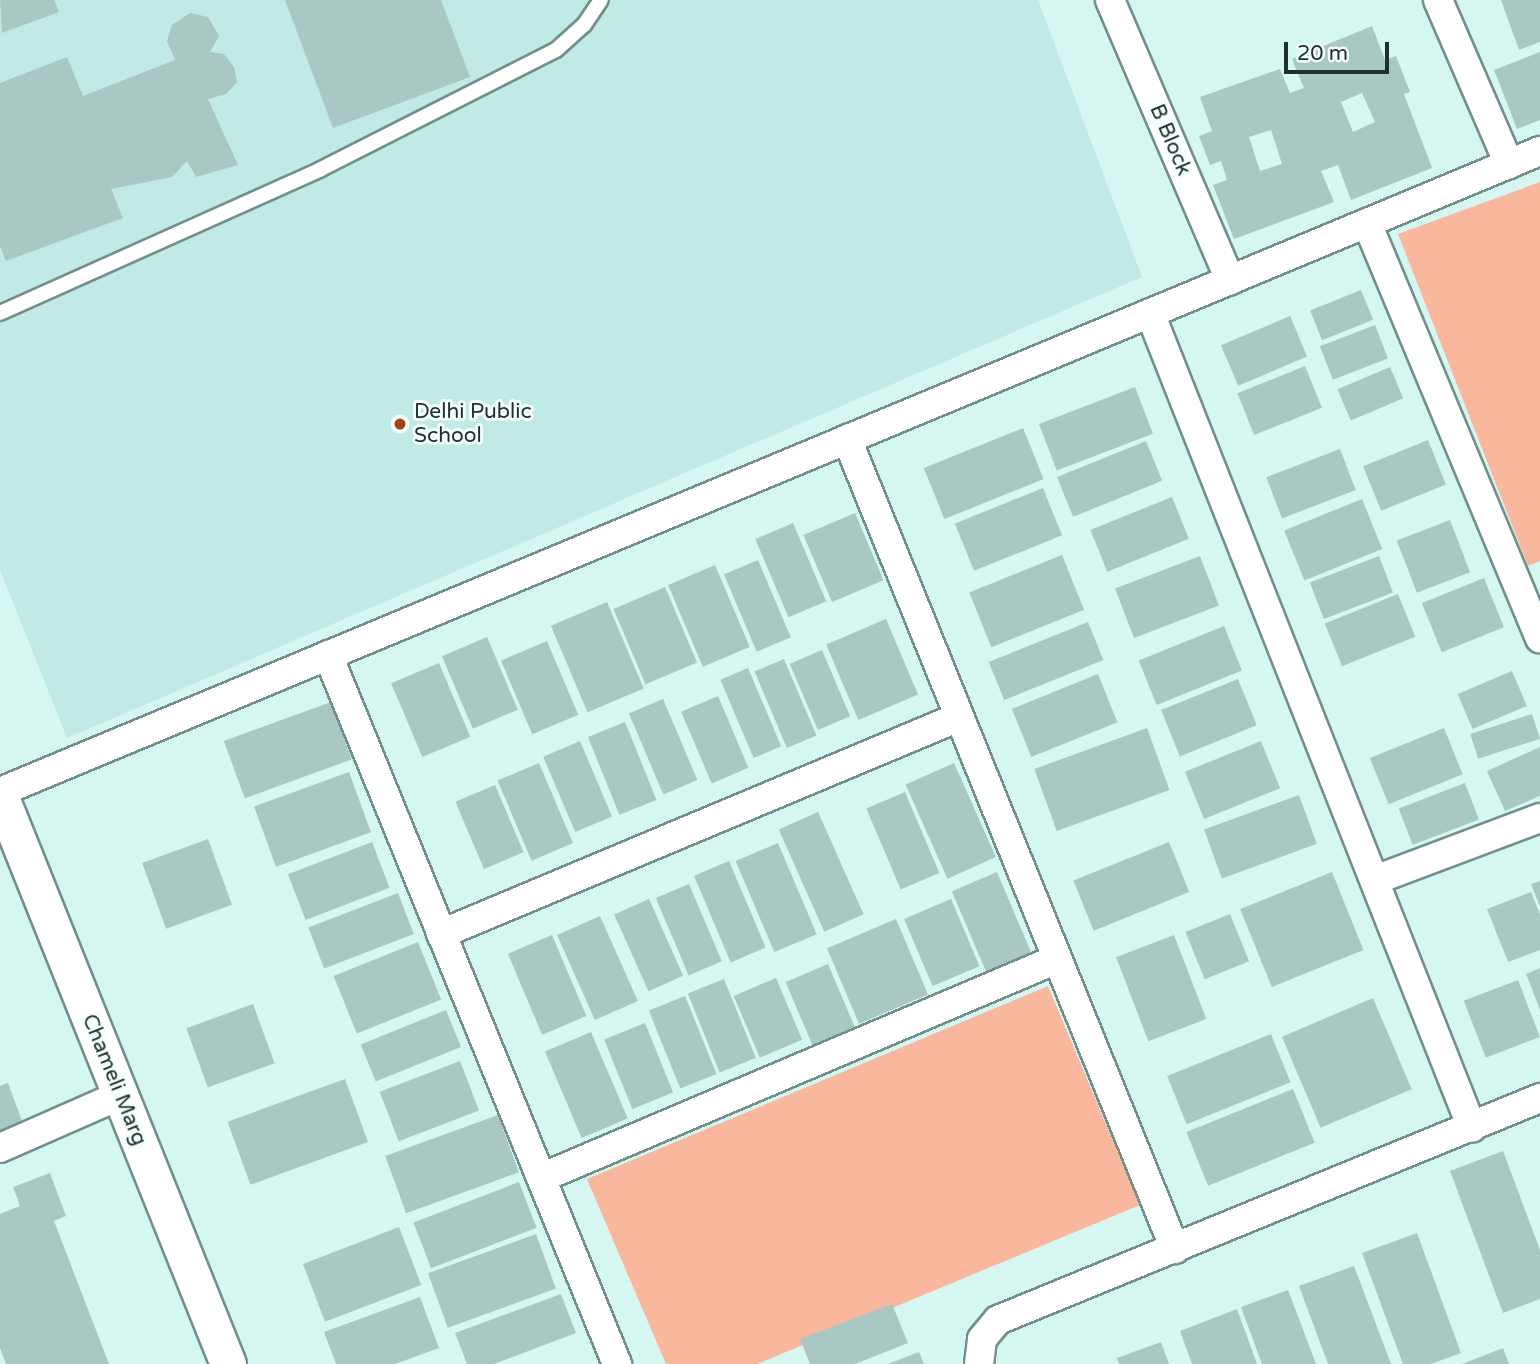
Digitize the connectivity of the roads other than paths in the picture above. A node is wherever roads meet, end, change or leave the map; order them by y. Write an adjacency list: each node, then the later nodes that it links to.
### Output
1 (601, 0): 8 (lane)
2 (1110, 0): 7 (street, B Block)
3 (1438, 0): 5 (street)
4 (1540, 151): 5 (street)
5 (1509, 164): 6 (street)
6 (1367, 223): 7 (street); 11 (street)
7 (1230, 279): 9 (street)
8 (0, 313)
9 (1150, 313): 10 (street); 17 (street)
10 (847, 439): 13 (street); 14 (street)
11 (1534, 604): 12 (street)
12 (1540, 638)
13 (328, 655): 15 (street); 18 (street)
14 (959, 717): 18 (street); 19 (street)
15 (0, 794): 20 (street, Chameli Marg)
16 (1540, 818): 17 (street)
17 (1375, 880): 22 (street)
18 (441, 934): 24 (street)
19 (1057, 958): 24 (street); 25 (street)
20 (121, 1095): 23 (street); 26 (street, Chameli Marg)
21 (1540, 1098): 22 (street)
22 (1472, 1128): 25 (street)
23 (0, 1148)
24 (541, 1178): 27 (street)
25 (1175, 1250): 28 (street)
26 (229, 1364)
27 (617, 1364)
28 (979, 1364)

